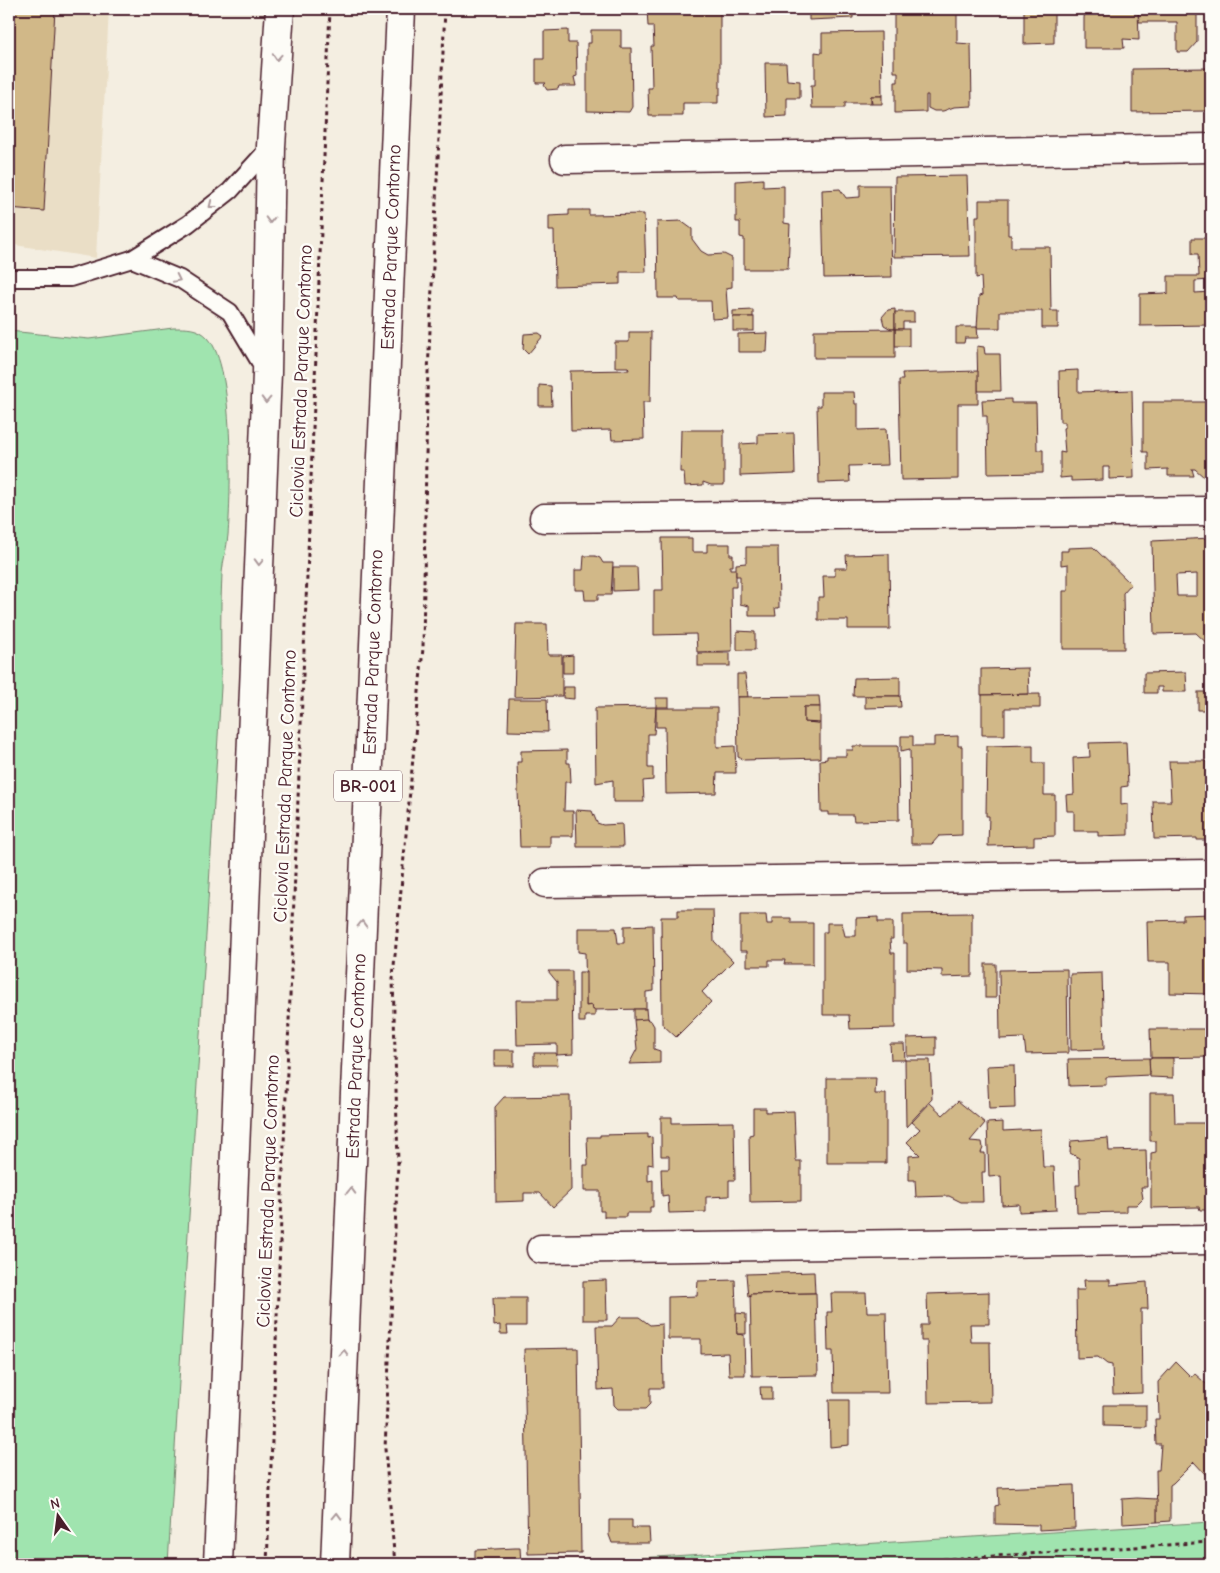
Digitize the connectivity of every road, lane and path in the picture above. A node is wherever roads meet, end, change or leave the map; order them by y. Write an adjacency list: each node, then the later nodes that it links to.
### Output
1 (280, 9): 5 (main road, one-way to 5)
2 (330, 9): 19 (path, Ciclovia Estrada Parque Contorno)
3 (401, 9): 20 (main road, Estrada Parque Contorno / BR-001, one-way to 3)
4 (445, 9): 21 (path)
5 (271, 146): 8 (lane, one-way to 8); 10 (main road, one-way to 10)
6 (1211, 148): 7 (main road)
7 (565, 159)
8 (132, 259): 9 (lane); 10 (lane, one-way to 10)
9 (9, 278)
10 (267, 373): 18 (main road, one-way to 18)
11 (1211, 511): 12 (main road)
12 (544, 518)
13 (1211, 874): 14 (main road)
14 (545, 883)
15 (1211, 1240): 16 (main road)
16 (541, 1249)
17 (1211, 1542): 22 (path)
18 (218, 1564)
19 (267, 1564)
20 (335, 1564)
21 (395, 1564)
22 (871, 1564)

